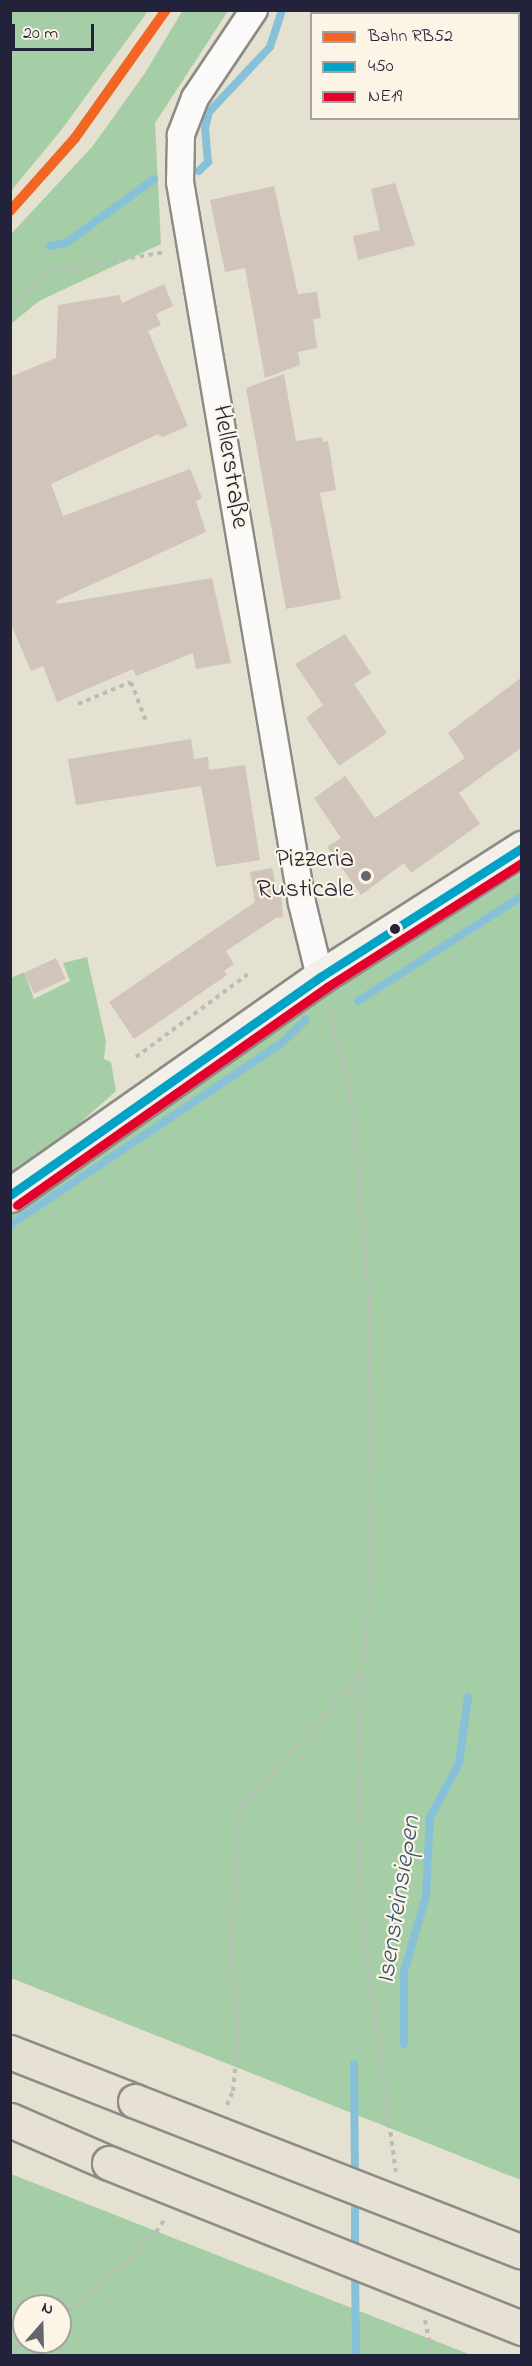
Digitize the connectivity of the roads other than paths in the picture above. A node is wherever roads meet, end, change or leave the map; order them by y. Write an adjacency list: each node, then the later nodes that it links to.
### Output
1 (254, 10): 3 (street, Hellerstraße)
2 (522, 848): 3 (main road)
3 (320, 977): 4 (main road)
4 (10, 1195)
5 (10, 2052): 7 (highway, bridge)
6 (10, 2120): 8 (highway, bridge)
7 (522, 2252)
8 (522, 2328)

